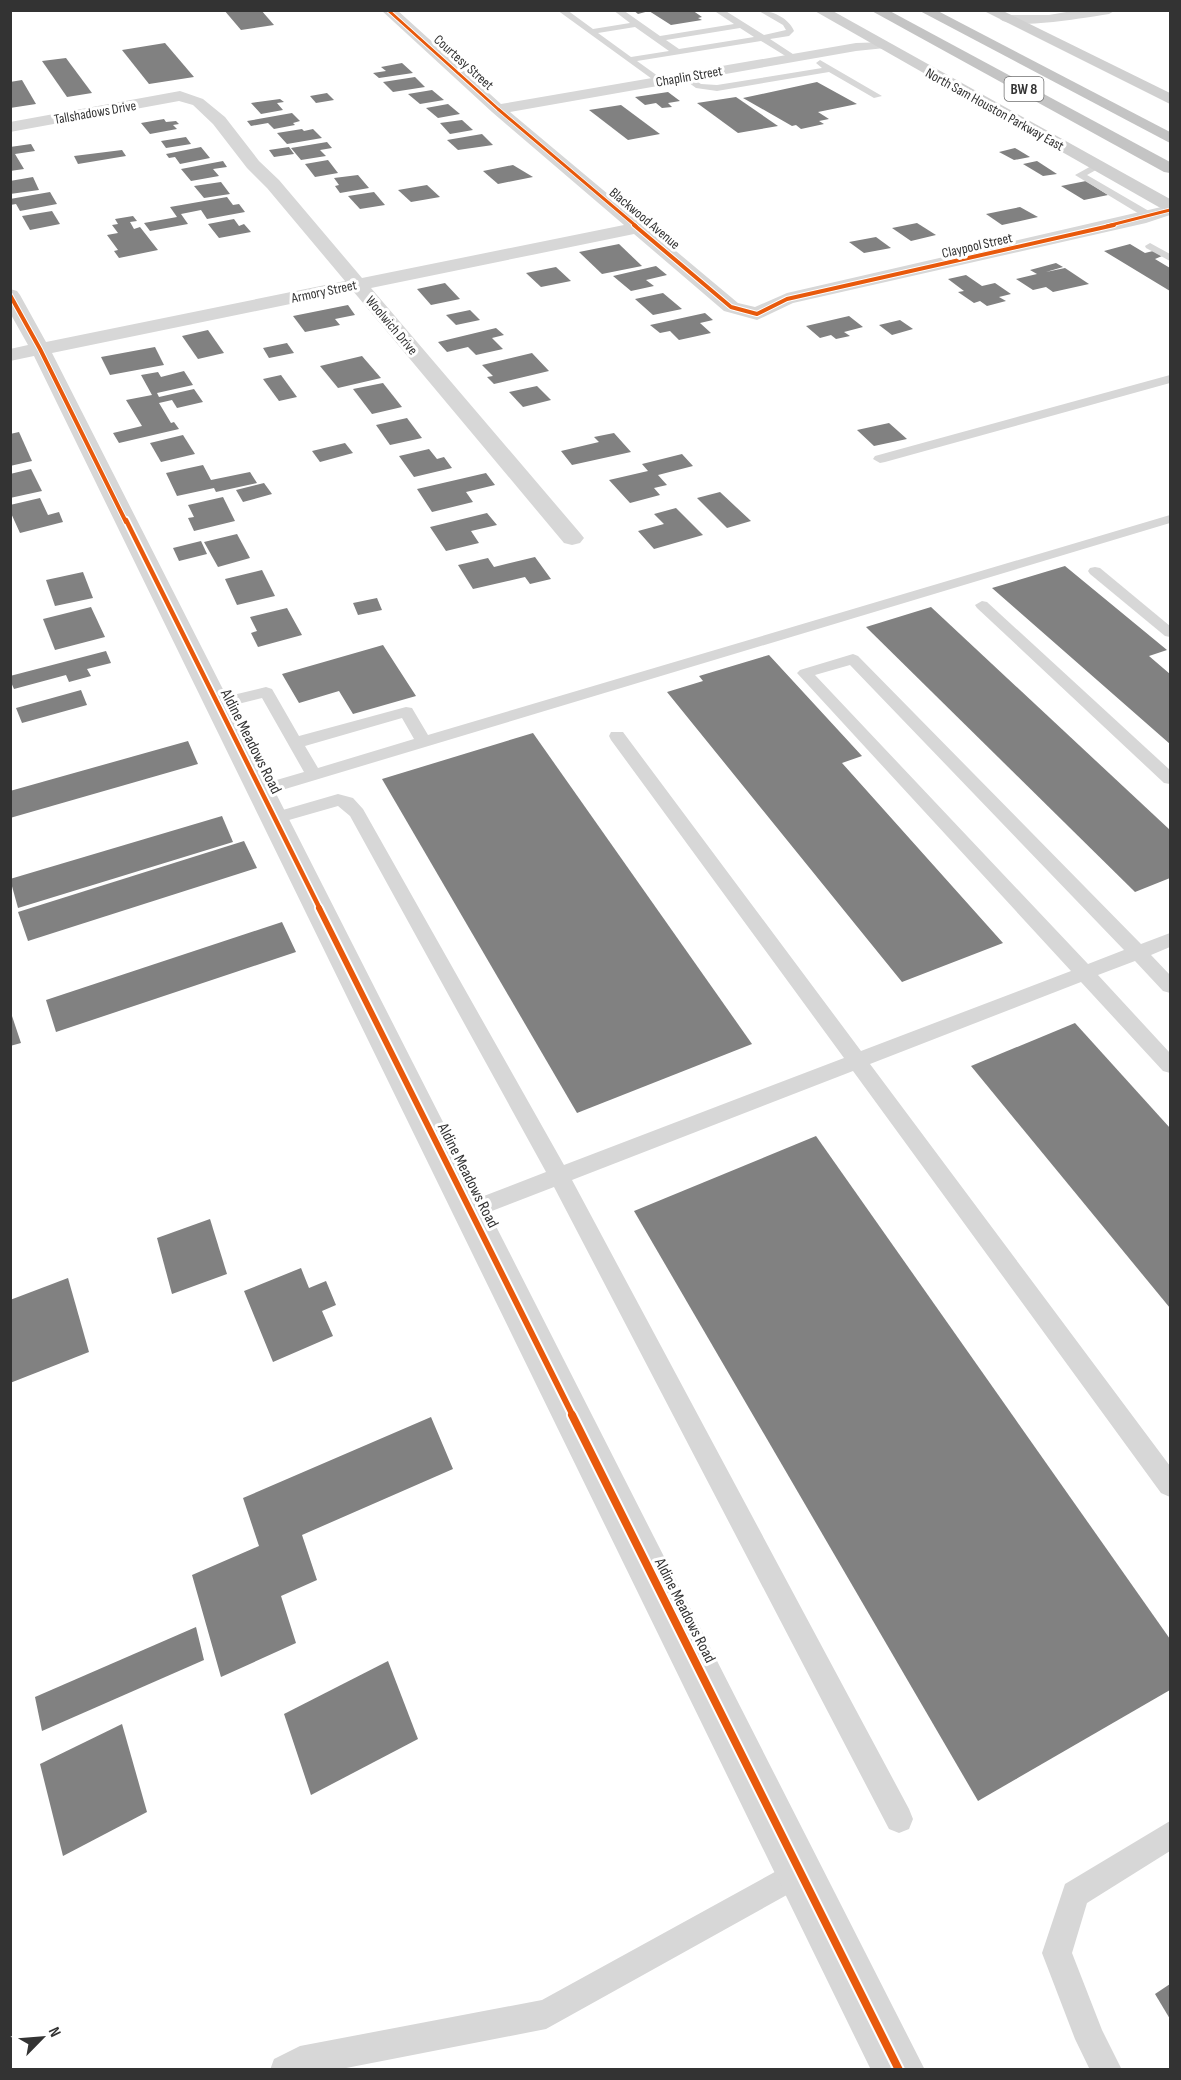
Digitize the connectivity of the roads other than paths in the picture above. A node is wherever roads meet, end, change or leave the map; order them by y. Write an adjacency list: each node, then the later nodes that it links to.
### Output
1 (388, 10): 31 (street, Courtesy Street)
2 (561, 10): 16 (lane)
3 (617, 10): 14 (lane)
4 (717, 10): 12 (lane)
5 (820, 10): 19 (main road, North Sam Houston Parkway East)
6 (877, 10): 35 (highway, North Sam Houston Parkway East / BW 8)
7 (925, 10): 33 (highway, BW 8)
8 (989, 10): 13 (main road)
9 (1109, 10): 13 (street)
10 (761, 11): 17 (lane)
11 (737, 15): 12 (lane)
12 (726, 16): 15 (lane)
13 (1007, 19): 30 (main road)
14 (636, 24): 16 (lane); 18 (lane)
15 (742, 26): 17 (lane); 18 (lane)
16 (590, 32): 22 (lane)
17 (762, 38): 20 (lane); 21 (lane)
18 (659, 39): 20 (lane)
19 (880, 45): 21 (street, Chaplin Street); 34 (main road, North Sam Houston Parkway East)
20 (677, 51): 22 (lane)
21 (801, 57): 23 (lane); 24 (street, Chaplin Street)
22 (629, 60): 26 (lane)
23 (830, 69): 27 (lane); 29 (lane)
24 (722, 70): 25 (street, Chaplin Street); 27 (lane)
25 (684, 77): 26 (street, Chaplin Street); 27 (lane)
26 (658, 81): 31 (street, Chaplin Street)
27 (742, 84)
28 (180, 96): 32 (street, Tallshadows Drive); 41 (street, Woolwich Drive)
29 (878, 96)
30 (1170, 99)
31 (498, 109): 38 (street, Blackwood Avenue)
32 (10, 127)
33 (1170, 138)
34 (1098, 166): 36 (main road, North Sam Houston Parkway East); 37 (lane)
35 (1170, 168)
36 (1170, 208): 37 (street, Claypool Street)
37 (1150, 216): 43 (street, Claypool Street)
38 (638, 228): 41 (street, Armory Street); 43 (street, Blackwood Avenue)
39 (1170, 242): 40 (lane)
40 (1170, 258)
41 (358, 284): 44 (street, Armory Street); 48 (street, Woolwich Drive)
42 (10, 295): 44 (street, Aldine Meadows Road)
43 (787, 299)
44 (25, 352): 52 (street, Aldine Meadows Road)
45 (1170, 379): 46 (lane)
46 (880, 459)
47 (1170, 519): 54 (lane)
48 (572, 538)
49 (1095, 571): 51 (lane)
50 (982, 605): 57 (lane)
51 (1170, 633)
52 (218, 704): 55 (lane); 58 (street, Aldine Meadows Road)
53 (617, 736): 63 (lane)
54 (424, 742): 55 (lane); 56 (lane)
55 (295, 743): 56 (lane)
56 (314, 775): 58 (lane)
57 (1170, 779)
58 (269, 804): 65 (lane); 66 (street, Aldine Meadows Road)
59 (1170, 940): 60 (lane)
60 (1138, 952): 61 (lane); 61 (lane); 62 (lane)
61 (1084, 973): 63 (lane); 64 (lane)
62 (1170, 986)
63 (856, 1060): 65 (lane); 67 (lane)
64 (1170, 1065)
65 (559, 1176): 66 (lane); 68 (lane)
66 (471, 1210): 70 (street, Aldine Meadows Road)
67 (1170, 1485)
68 (899, 1819)
69 (1170, 1835): 73 (lane)
70 (801, 1871): 71 (street, Aldine Meadows Road); 72 (lane)
71 (896, 2068)
72 (285, 2070)
73 (1107, 2070)

